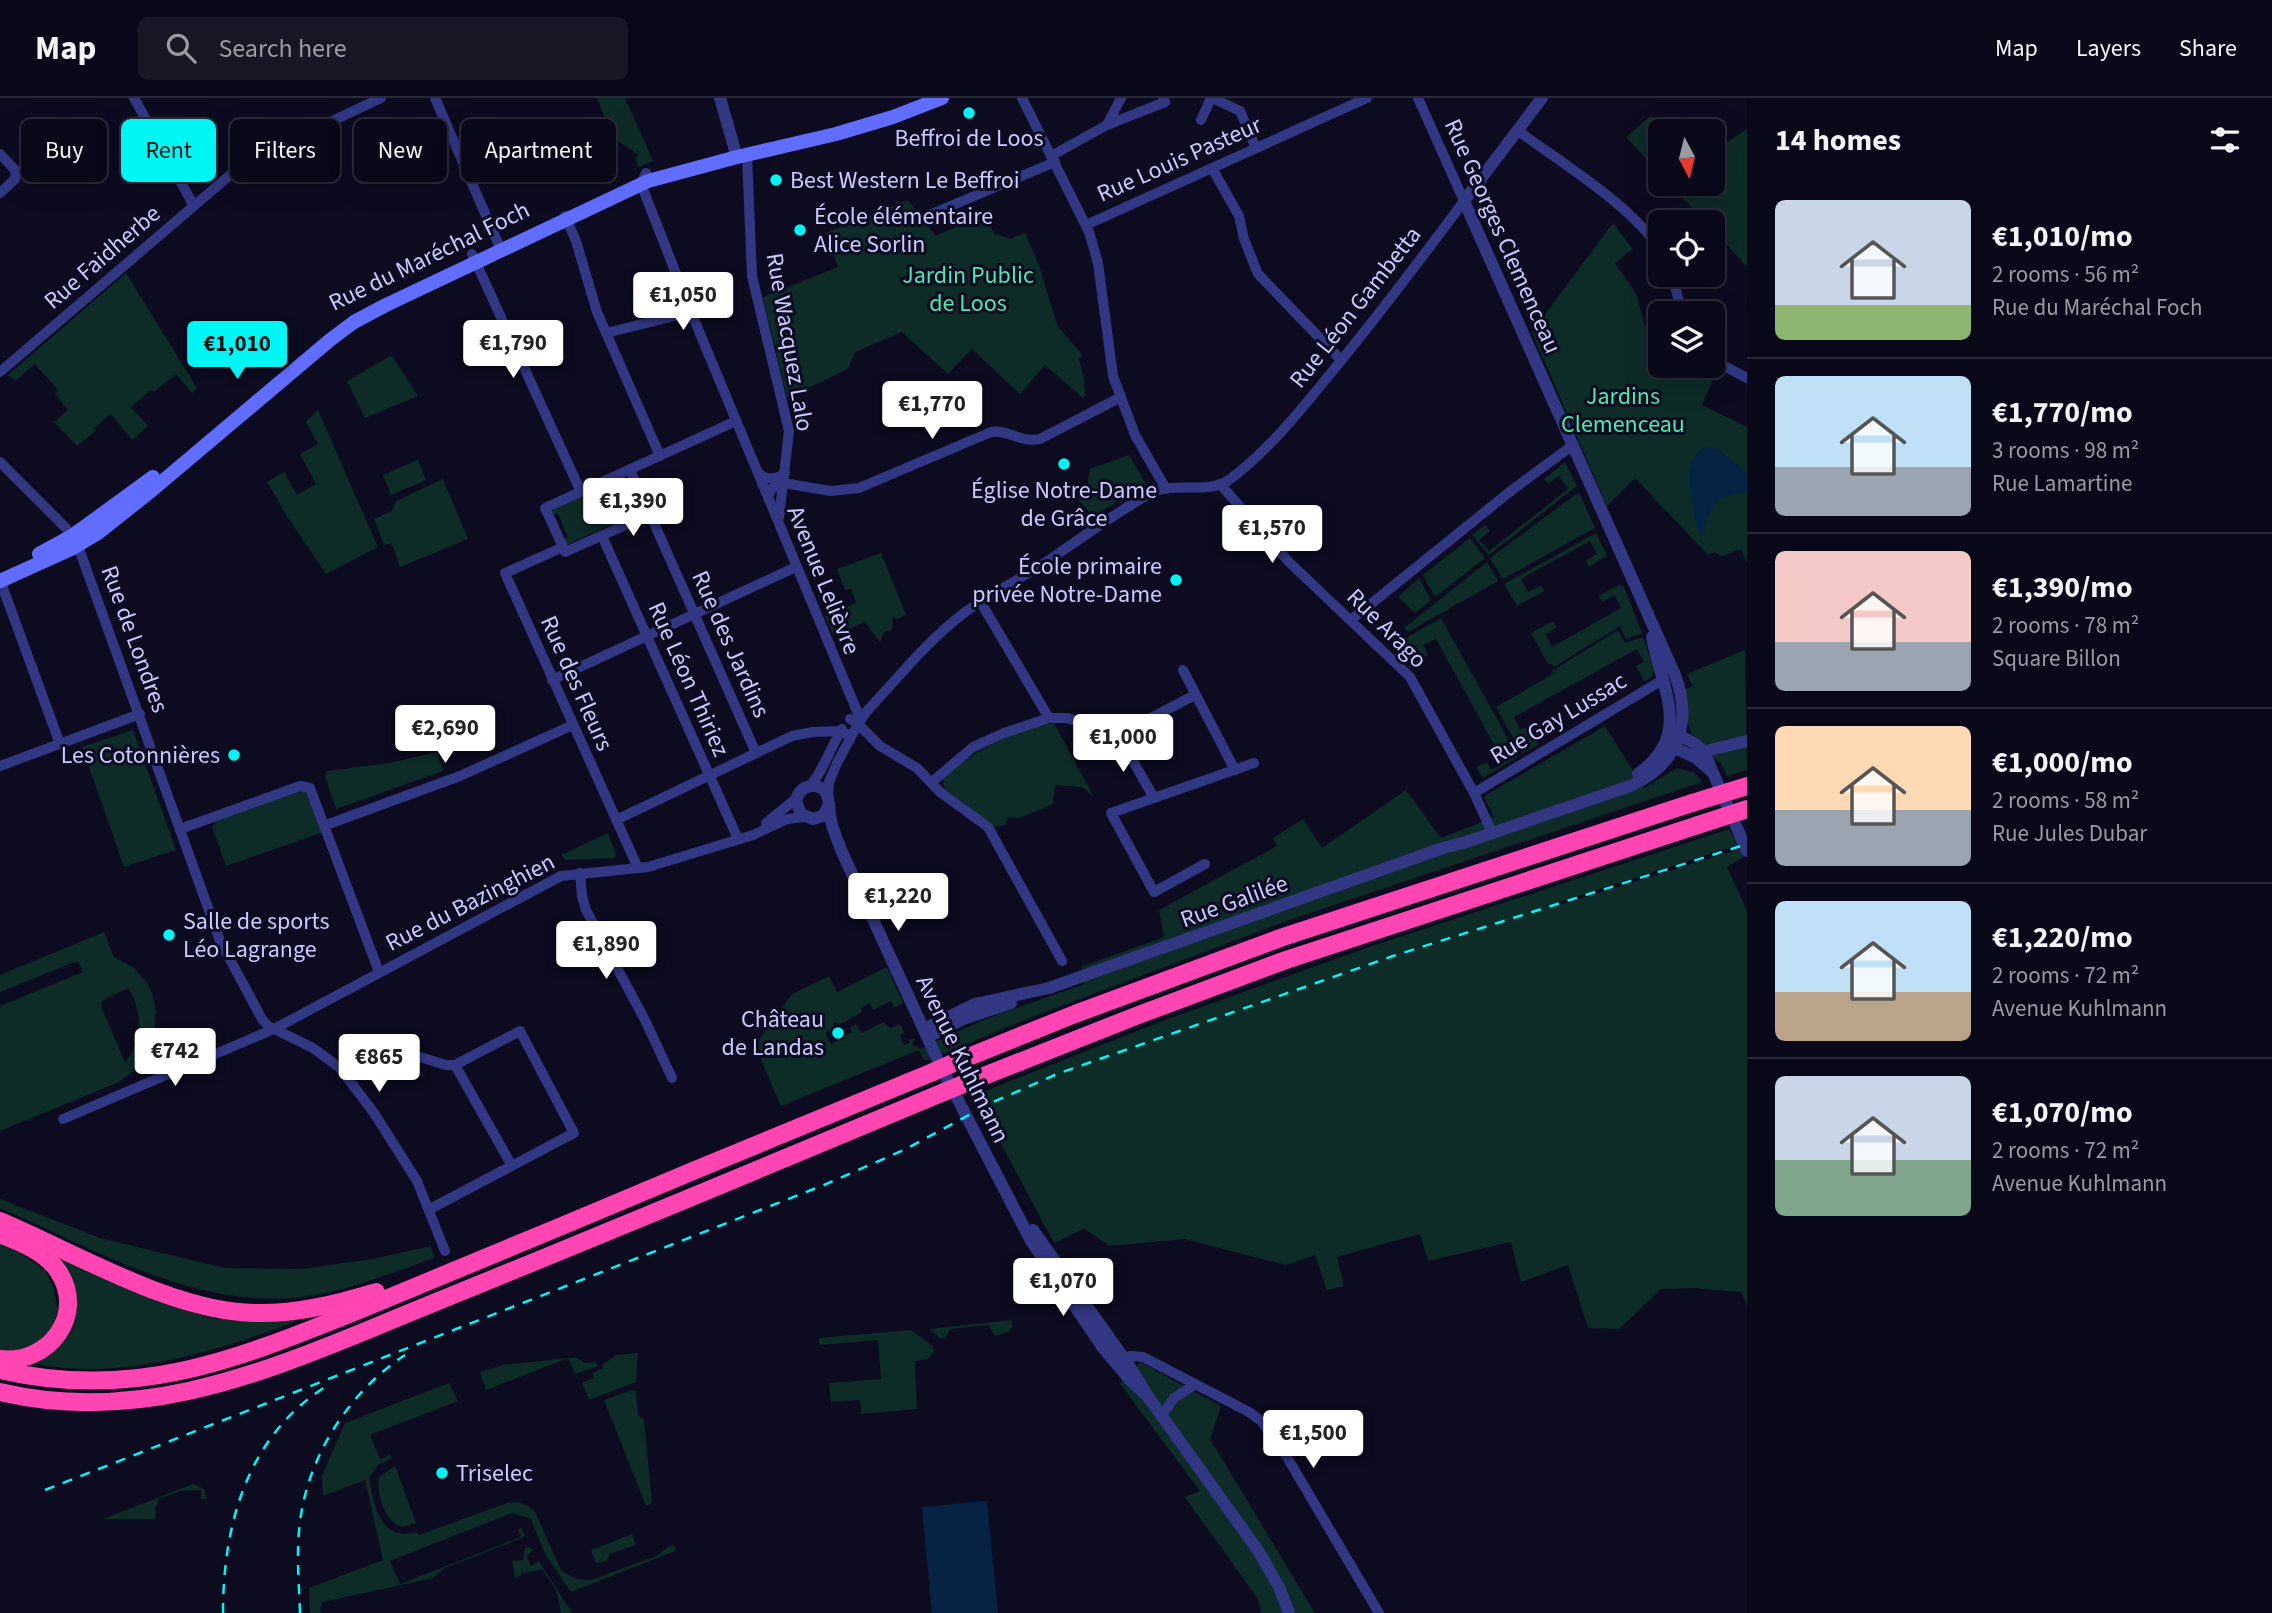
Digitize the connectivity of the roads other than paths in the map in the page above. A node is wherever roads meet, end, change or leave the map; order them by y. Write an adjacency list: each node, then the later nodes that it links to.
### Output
1 (134, 98): 24 (street)
2 (381, 98): 24 (street, Rue Faidherbe)
3 (435, 98): 29 (street)
4 (720, 98): 18 (street)
5 (942, 98): 18 (main road, Rue du Maréchal Foch)
6 (1022, 98): 19 (street)
7 (1121, 98): 14 (street)
8 (1163, 98): 14 (street)
9 (1211, 98): 13 (street); 16 (street)
10 (1367, 98): 16 (street, Rue Louis Pasteur)
11 (1418, 98): 23 (street, Rue Georges Clemenceau)
12 (1542, 98): 15 (street, Rue Léon Gambetta)
13 (1201, 120)
14 (1107, 125): 19 (street)
15 (1517, 130): 23 (street, Rue Léon Gambetta); 28 (street)
16 (1256, 148): 20 (street, Rue Louis Pasteur)
17 (0, 154): 22 (street)
18 (742, 156): 21 (main road, Rue du Maréchal Foch); 44 (street, Rue Wacquez Lalo)
19 (1053, 159): 25 (street); 27 (street)
20 (1212, 168): 27 (street, Rue Louis Pasteur); 33 (street)
21 (643, 179): 26 (main road, Rue du Maréchal Foch); 31 (street, Avenue Lelièvre)
22 (0, 193)
23 (1464, 201): 33 (street, Rue Léon Gambetta); 39 (street, Rue Georges Clemenceau)
24 (194, 206): 35 (street, Rue Faidherbe)
25 (934, 213)
26 (565, 217): 29 (main road, Rue du Maréchal Foch); 32 (street)
27 (1086, 225): 37 (street)
28 (1648, 235)
29 (499, 247): 30 (main road, Rue du Maréchal Foch)
30 (474, 258): 47 (street); 52 (main road, Rue du Maréchal Foch)
31 (691, 312): 32 (street); 38 (street, Avenue Lelièvre)
32 (606, 333): 40 (street)
33 (1341, 360): 45 (street, Rue Léon Gambetta)
34 (1725, 367): 36 (street)
35 (0, 372)
36 (1747, 379)
37 (1121, 397): 44 (street); 46 (street)
38 (736, 421): 40 (street); 42 (street, Avenue Lelièvre)
39 (1573, 445): 59 (street); 60 (street, Rue Georges Clemenceau)
40 (660, 456): 43 (street)
41 (0, 462): 52 (street)
42 (755, 469): 44 (street, Avenue Lelièvre); 48 (street, Avenue Lelièvre)
43 (630, 470): 47 (street); 49 (street, Rue des Jardins)
44 (784, 478): 48 (street); 51 (street, Rue Wacquez Lalo)
45 (1220, 484): 46 (street); 59 (street, Rue Arago)
46 (1166, 489): 57 (street)
47 (581, 492): 53 (street)
48 (768, 498): 51 (street, Avenue Lelièvre)
49 (650, 514): 50 (street); 58 (street, Rue des Jardins)
50 (602, 536): 53 (street, Rue des Fleurs); 61 (street, Rue Léon Thiriez)
51 (783, 536): 54 (street, Avenue Lelièvre)
52 (75, 541): 55 (main road); 56 (main road); 66 (street, Rue de Londres)
53 (563, 547): 64 (street, Rue des Fleurs)
54 (796, 567): 58 (street); 68 (street, Avenue Lelièvre)
55 (0, 572)
56 (0, 580): 75 (street)
57 (981, 601): 67 (street); 68 (street)
58 (694, 614): 61 (street); 76 (street, Rue des Jardins)
59 (1351, 620): 85 (street, Rue Arago)
60 (1650, 623): 63 (street, Rue Georges Clemenceau); 72 (street, Rue Georges Clemenceau)
61 (647, 636): 64 (street); 81 (street, Rue Léon Thiriez)
62 (1183, 670): 65 (street)
63 (1664, 679): 72 (street, Rue Georges Clemenceau); 85 (street, Rue Gay Lussac)
64 (552, 680): 69 (street, Rue des Fleurs)
65 (1195, 695): 71 (street); 80 (street)
66 (140, 714): 75 (street); 94 (street, Rue de Londres)
67 (1049, 718): 71 (street); 82 (street)
68 (854, 721): 70 (street); 73 (street); 82 (street)
69 (573, 725): 91 (street, Rue des Fleurs); 92 (street)
70 (841, 731): 73 (street); 76 (street); 84 (street)
71 (1118, 735): 87 (street)
72 (1672, 739): 77 (street); 93 (street, Rue Galilée); 96 (street, Rue Galilée)
73 (850, 740): 88 (street)
74 (1747, 741): 77 (street)
75 (60, 744): 79 (street)
76 (756, 753): 81 (street)
77 (1700, 755): 97 (street)
78 (1254, 763): 80 (street)
79 (0, 766)
80 (1235, 770): 87 (street)
81 (709, 776): 91 (street); 95 (street, Rue Léon Thiriez)
82 (932, 782): 102 (street)
83 (1747, 786): 106 (highway, bridge)
84 (808, 787): 86 (street); 88 (street)
85 (1474, 793): 93 (street, Rue Arago)
86 (797, 798): 90 (street); 95 (street, Rue du Bazinghien)
87 (1154, 798): 99 (street)
88 (829, 800): 90 (street); 98 (street, Avenue Kuhlmann)
89 (1747, 809): 123 (highway, bridge)
90 (809, 818): 95 (street, Rue du Bazinghien); 98 (street, Avenue Kuhlmann)
91 (616, 820): 100 (street, Rue des Fleurs)
92 (326, 825): 94 (street); 103 (street)
93 (1489, 826): 96 (street, Rue Galilée)
94 (180, 829): 104 (street, Rue de Londres)
95 (738, 839): 100 (street, Rue du Bazinghien)
96 (1443, 848): 105 (street, Rue Galilée)
97 (1747, 851)
98 (842, 852): 105 (street, Avenue Kuhlmann)
99 (1205, 864)
100 (638, 868): 101 (street, Rue du Bazinghien)
101 (580, 873): 103 (street, Rue du Bazinghien); 109 (street)
102 (1062, 961)
103 (379, 972): 104 (street, Rue du Bazinghien)
104 (274, 1029): 108 (street, Rue de Londres); 110 (street, Rue du Bazinghien)
105 (926, 1033): 106 (street, Avenue Kuhlmann)
106 (940, 1064): 116 (highway); 118 (street, Avenue Kuhlmann)
107 (456, 1065): 108 (street); 111 (street); 111 (street)
108 (340, 1068): 112 (street, Rue de Londres)
109 (672, 1078)
110 (63, 1119)
111 (512, 1166): 112 (street)
112 (430, 1209): 115 (street, Rue de Londres)
113 (0, 1221): 116 (highway)
114 (0, 1234): 117 (highway)
115 (444, 1251)
116 (421, 1280): 119 (highway)
117 (0, 1359)
118 (1120, 1362): 120 (street); 124 (street, Avenue Kuhlmann)
119 (0, 1370)
120 (1194, 1385): 124 (street); 126 (street)
121 (0, 1392): 123 (highway)
122 (0, 1401): 123 (highway)
123 (88, 1403)
124 (1161, 1416): 125 (street, Avenue Kuhlmann)
125 (1289, 1613)
126 (1379, 1613)

